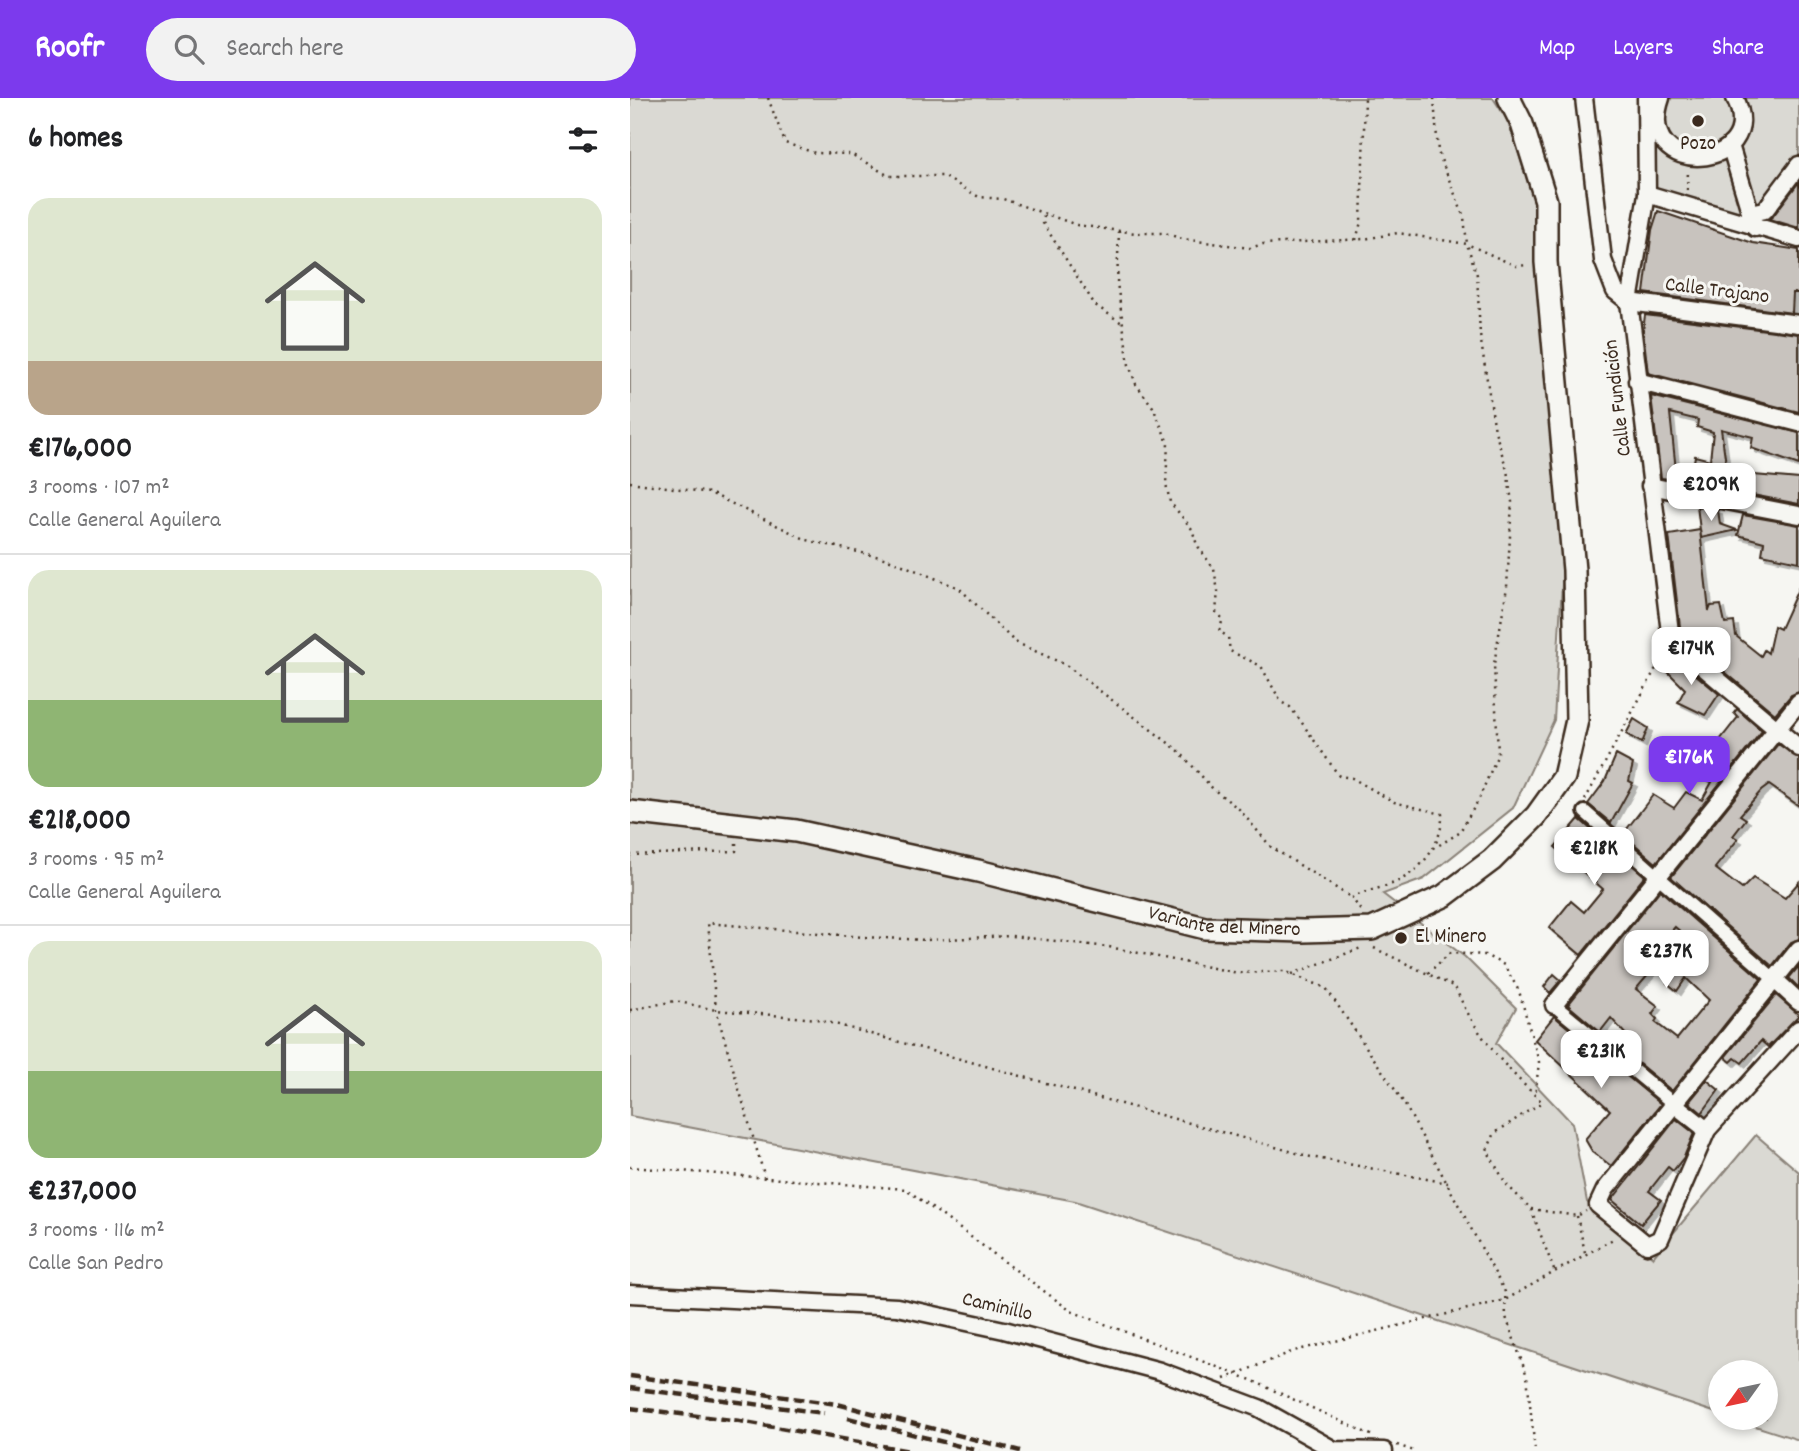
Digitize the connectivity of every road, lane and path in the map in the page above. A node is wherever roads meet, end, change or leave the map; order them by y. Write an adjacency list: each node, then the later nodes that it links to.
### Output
1 (768, 98): 16 (path)
2 (1365, 98): 20 (path)
3 (1434, 98): 21 (path)
4 (1509, 98): 9 (street, Variante del Minero)
5 (1528, 98): 9 (street)
6 (1735, 98): 11 (street)
7 (1583, 101): 23 (street)
8 (1653, 101): 10 (street, Calle Fundición)
9 (1522, 124): 22 (street, Variante del Minero)
10 (1652, 135): 12 (street); 14 (street, Calle Fundición)
11 (1730, 145): 12 (street); 17 (street)
12 (1689, 158): 15 (path)
13 (1799, 164): 17 (street)
14 (1647, 194): 15 (street); 23 (street, Calle Fundición)
15 (1685, 206): 17 (street)
16 (1044, 215): 18 (path); 24 (path)
17 (1753, 220): 19 (street)
18 (1119, 231): 20 (path); 24 (path)
19 (1799, 239)
20 (1356, 240): 21 (path)
21 (1467, 244): 22 (path); 38 (path)
22 (1546, 262): 42 (street, Variante del Minero)
23 (1629, 302): 25 (street, Calle Trajano); 26 (street, Calle Fundición)
24 (1122, 323): 38 (path)
25 (1799, 324)
26 (1637, 381): 27 (street); 29 (street, Calle Fundición)
27 (1799, 423)
28 (630, 482): 41 (path)
29 (1650, 486): 30 (street); 31 (street, Calle Fundición)
30 (1799, 516)
31 (1671, 640): 33 (street); 36 (path)
32 (1799, 702): 33 (street)
33 (1777, 729): 34 (street); 40 (street)
34 (1799, 748)
35 (630, 812): 37 (street, Variante del Minero)
36 (1585, 812): 40 (street)
37 (736, 825): 39 (path); 42 (street, Variante del Minero)
38 (1436, 847): 41 (path)
39 (630, 855)
40 (1657, 876): 46 (street); 48 (street)
41 (1352, 898): 42 (path)
42 (1372, 929)
43 (1799, 949): 46 (street)
44 (1292, 974): 45 (path); 50 (path); 57 (path)
45 (1427, 974): 52 (path); 52 (path)
46 (1774, 980): 47 (street); 53 (street)
47 (1799, 1002)
48 (1554, 1005): 53 (street)
49 (630, 1010): 50 (path)
50 (716, 1010): 56 (path); 57 (path)
51 (1799, 1029): 54 (street)
52 (1535, 1096): 59 (path)
53 (1674, 1104): 54 (street); 58 (street)
54 (1707, 1130): 61 (street)
55 (630, 1167): 56 (path)
56 (765, 1178): 66 (path)
57 (1448, 1183): 65 (path)
58 (1602, 1197): 60 (path); 61 (street)
59 (1531, 1209): 60 (path); 63 (path)
60 (1577, 1216): 62 (path)
61 (1624, 1226): 62 (path)
62 (1586, 1257): 63 (path)
63 (1555, 1273): 65 (path)
64 (630, 1294): 67 (street, Caminillo)
65 (1505, 1300): 66 (path); 71 (path)
66 (1237, 1375): 67 (path); 68 (path)
67 (1201, 1386): 69 (street, Caminillo)
68 (1384, 1443): 69 (street, Caminillo); 70 (path)
69 (1335, 1451)
70 (1414, 1451)
71 (1535, 1451)

